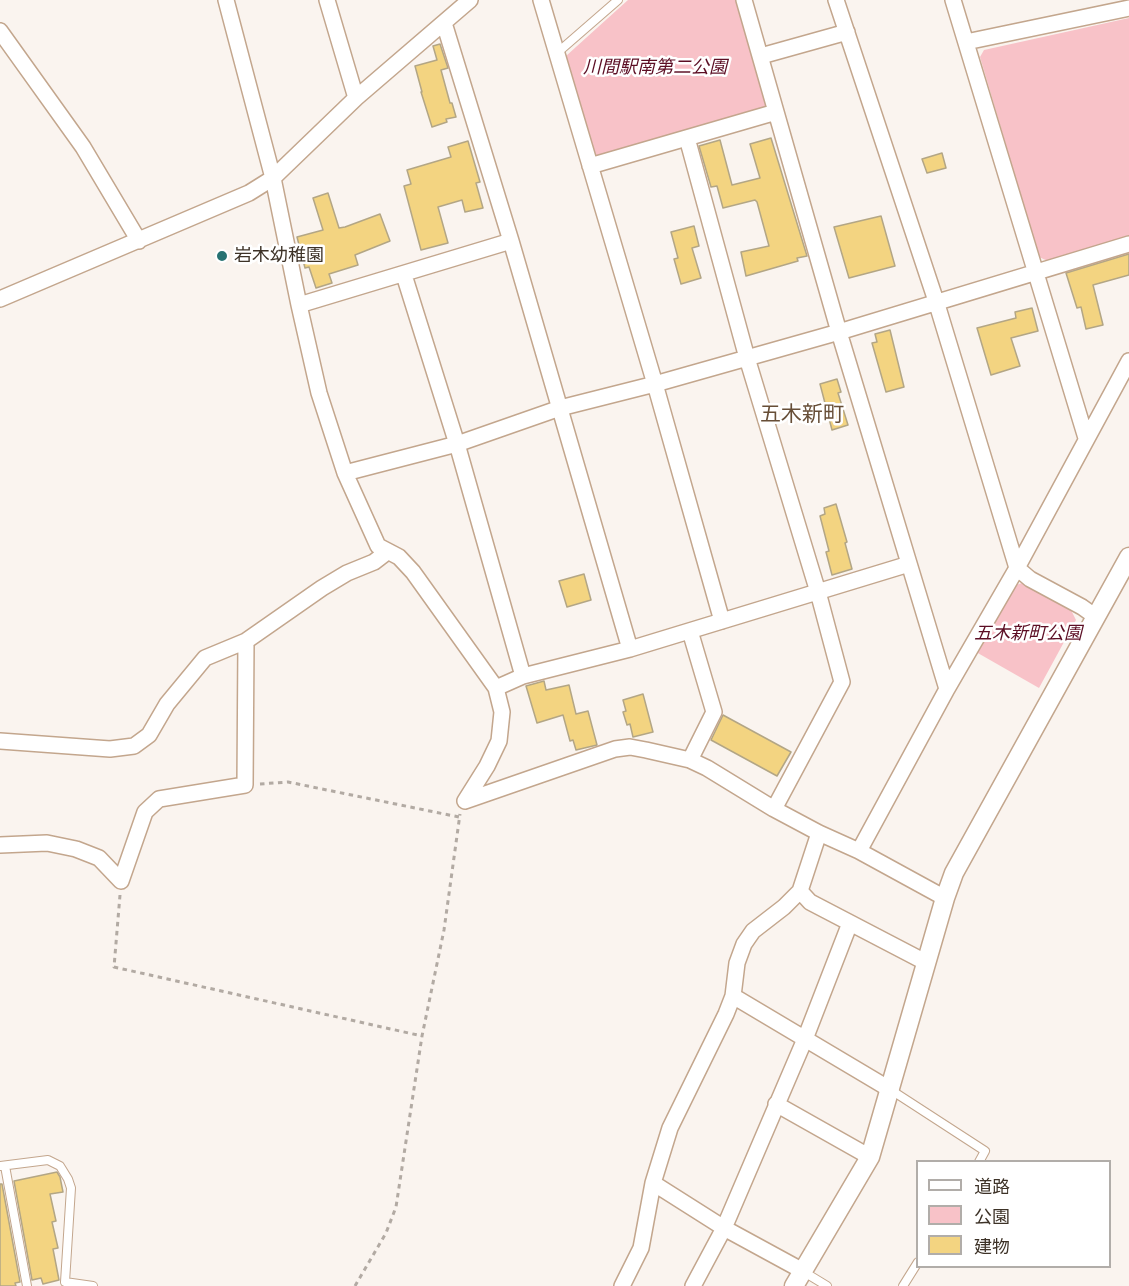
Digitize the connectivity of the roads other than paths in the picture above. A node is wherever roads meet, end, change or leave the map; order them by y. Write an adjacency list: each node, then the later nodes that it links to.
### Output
1 (226, 0): 21 (street)
2 (327, 0): 17 (street)
3 (470, 0): 9 (street)
4 (541, 0): 15 (street)
5 (618, 0): 15 (lane)
6 (744, 0): 16 (street)
7 (836, 0): 13 (street)
8 (953, 0): 14 (street)
9 (456, 5): 11 (street)
10 (1129, 8): 14 (street)
11 (444, 22): 17 (street); 23 (street)
12 (0, 31): 22 (street)
13 (847, 32): 16 (street); 28 (street)
14 (966, 42): 25 (street)
15 (557, 54): 20 (street)
16 (761, 56): 18 (street)
17 (356, 98): 21 (street)
18 (776, 112): 19 (street); 30 (street)
19 (687, 138): 20 (street); 31 (street)
20 (590, 166): 33 (street)
21 (273, 178): 22 (street); 29 (street)
22 (139, 241): 27 (street)
23 (511, 241): 26 (street); 34 (street)
24 (1129, 244): 25 (street)
25 (1035, 271): 28 (street); 35 (street)
26 (404, 274): 29 (street); 36 (street)
27 (0, 299)
28 (936, 301): 30 (street); 41 (street)
29 (299, 305): 37 (street)
30 (839, 332): 31 (street); 40 (street)
31 (747, 358): 33 (street); 42 (street)
32 (1129, 361): 35 (street)
33 (655, 384): 34 (street); 44 (street)
34 (560, 408): 36 (street); 47 (street)
35 (1086, 438): 41 (street)
36 (457, 444): 37 (street); 48 (street)
37 (345, 473): 38 (street)
38 (387, 552): 46 (street); 49 (street)
39 (1129, 557): 43 (street)
40 (909, 564): 42 (street); 50 (street)
41 (1017, 568): 43 (street); 50 (street)
42 (818, 592): 44 (street); 53 (street)
43 (1096, 617): 58 (street)
44 (722, 621): 45 (street)
45 (690, 631): 47 (street); 52 (street)
46 (246, 640): 51 (street); 55 (street)
47 (630, 649): 48 (street)
48 (523, 676): 49 (street)
49 (496, 688): 52 (street)
50 (947, 689): 56 (street)
51 (0, 741)
52 (690, 760): 53 (street)
53 (774, 809): 54 (street)
54 (819, 833): 56 (street); 57 (street)
55 (0, 845)
56 (858, 851): 58 (street)
57 (800, 891): 59 (street); 61 (street)
58 (945, 898): 60 (street)
59 (850, 923): 60 (street); 62 (street)
60 (927, 963): 63 (street)
61 (733, 996): 62 (street); 68 (street)
62 (805, 1039): 63 (street); 64 (street)
63 (891, 1090): 65 (street); 66 (lane)
64 (776, 1104): 65 (street); 69 (street)
65 (870, 1157): 71 (street)
66 (980, 1160)
67 (3, 1166): 72 (lane); 73 (lane)
68 (653, 1183): 69 (street); 74 (street)
69 (724, 1228): 71 (street); 75 (street)
70 (916, 1265): 77 (lane)
71 (798, 1279): 76 (lane)
72 (27, 1286)
73 (93, 1286)
74 (622, 1286)
75 (693, 1286)
76 (827, 1286)
77 (903, 1286)

